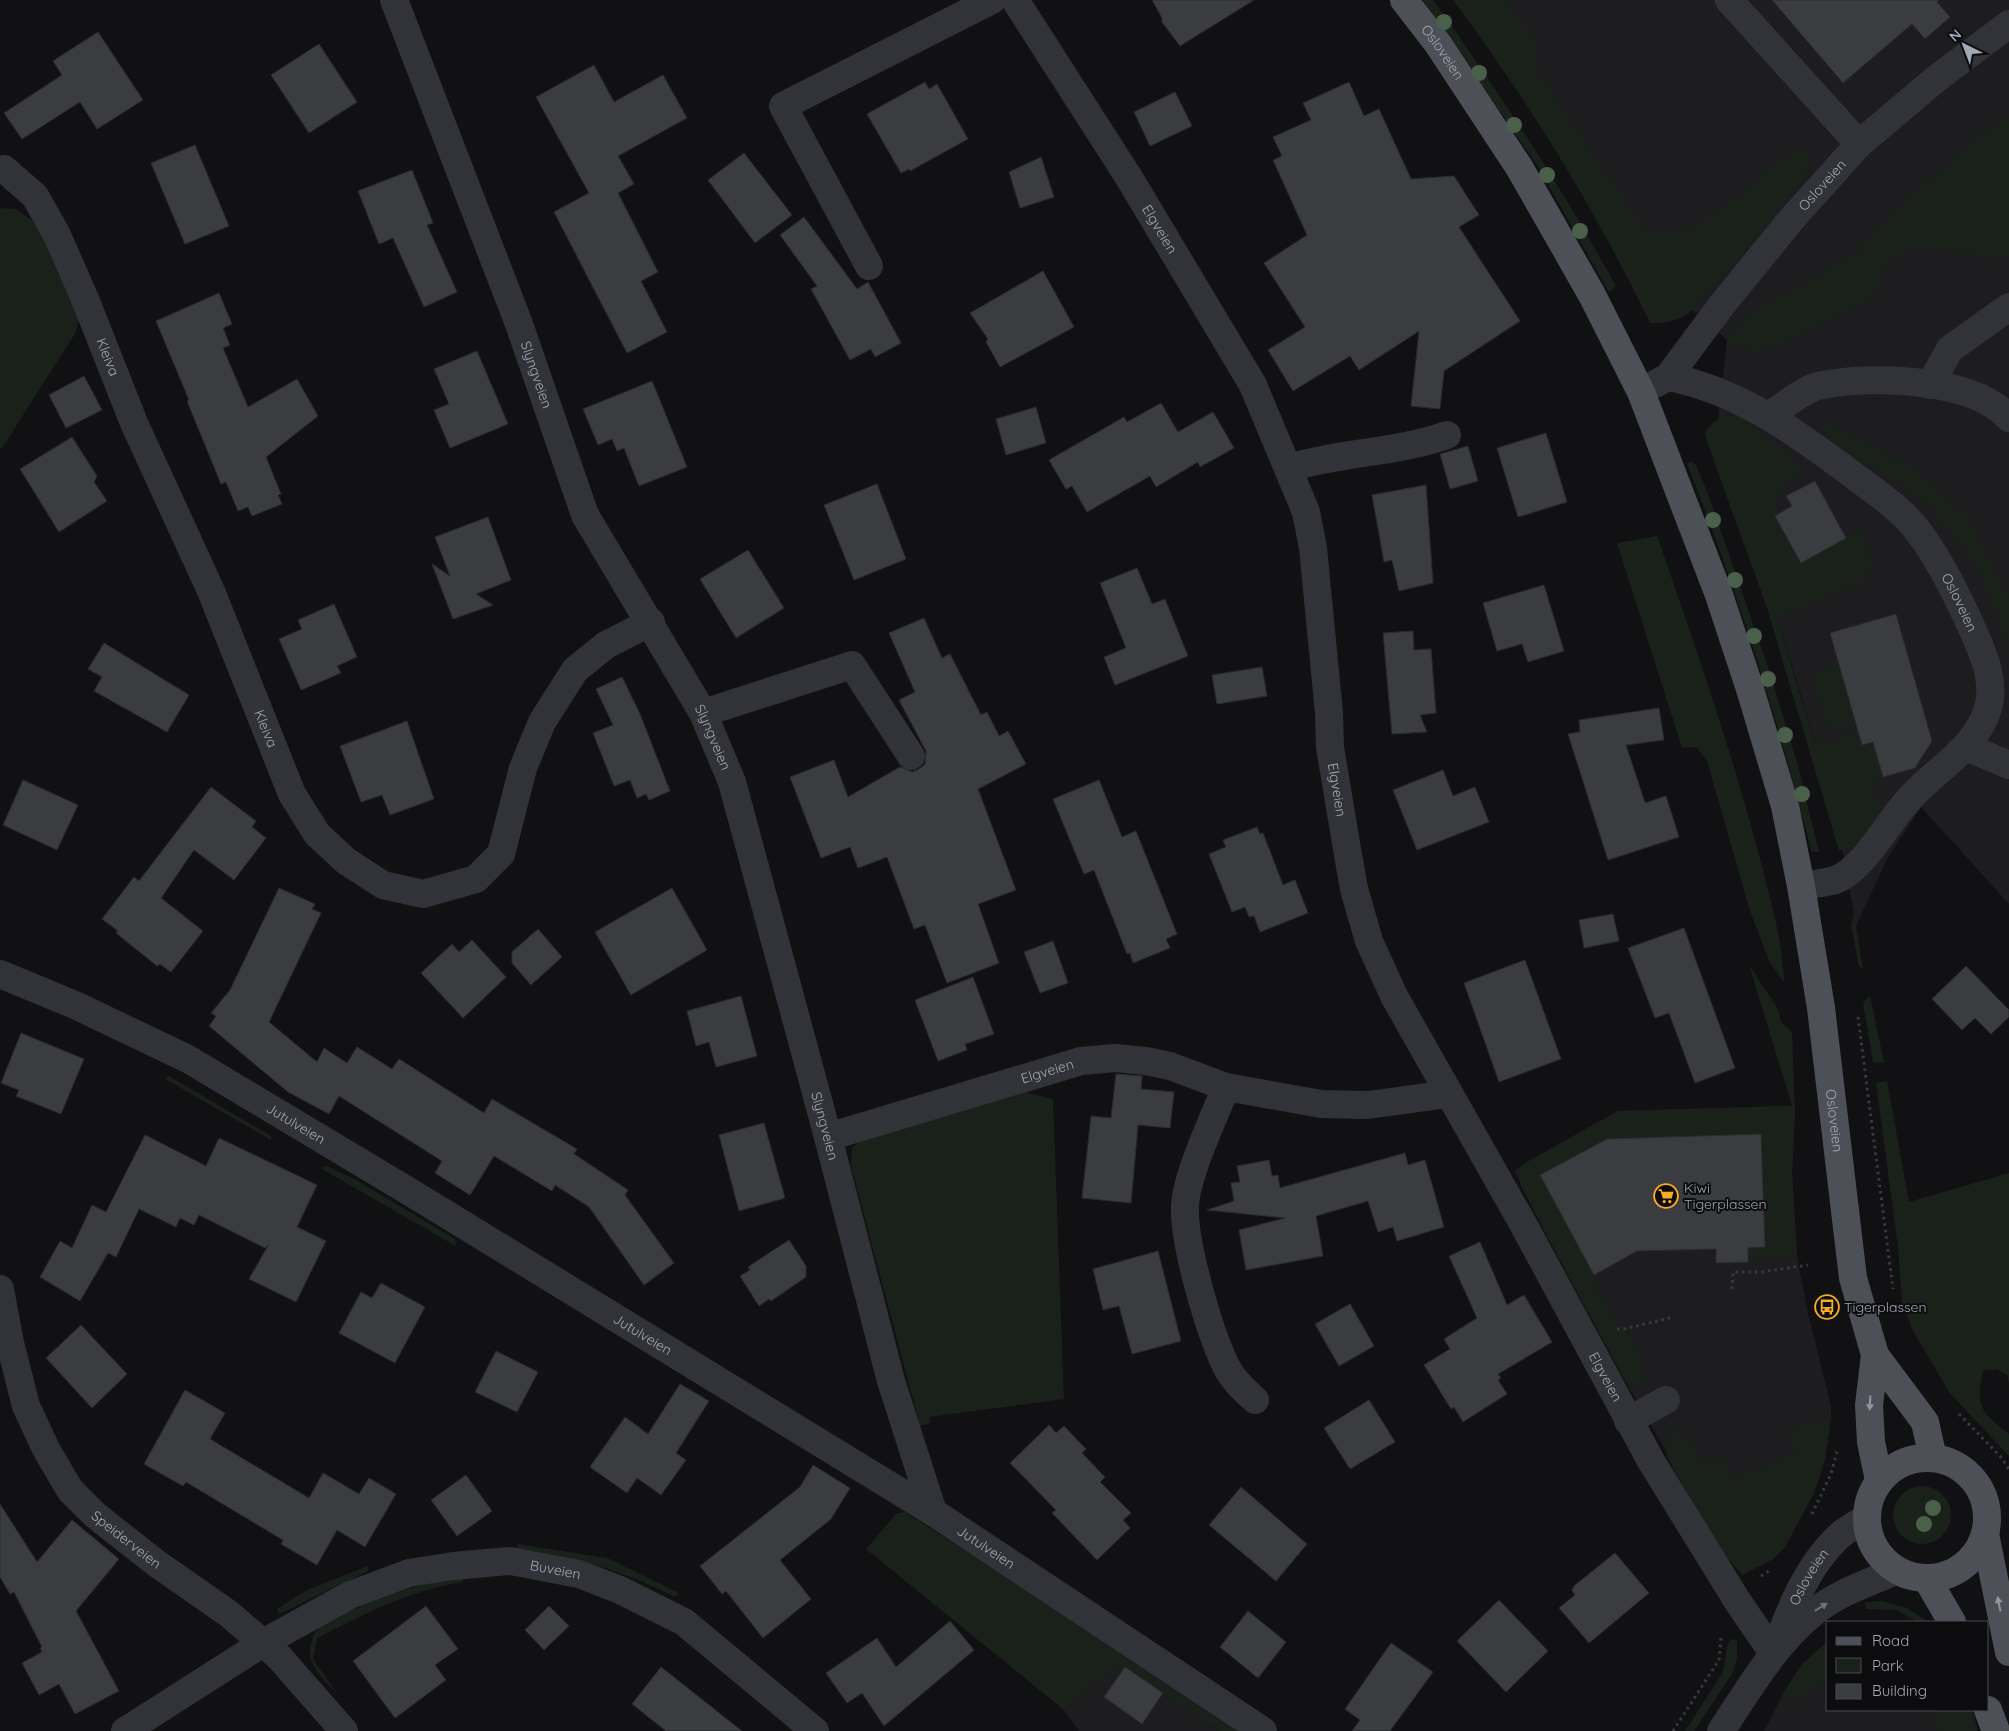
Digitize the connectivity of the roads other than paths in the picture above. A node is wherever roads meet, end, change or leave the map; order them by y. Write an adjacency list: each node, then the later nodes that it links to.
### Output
1 (394, 0): 18 (street, Slyngveien)
2 (992, 0): 9 (street)
3 (1015, 0): 17 (street, Elgveien)
4 (1404, 0): 13 (main road, Osloveien)
5 (1729, 0): 7 (street)
6 (2009, 24): 7 (street, Osloveien)
7 (1859, 144): 11 (street, Osloveien)
8 (4, 169): 18 (street, Kleiva)
9 (869, 266)
10 (2009, 307): 12 (street)
11 (1668, 377): 13 (street, Osloveien); 14 (street, Osloveien)
12 (1930, 385): 14 (street); 15 (street)
13 (1641, 392): 23 (main road, Osloveien)
14 (1769, 416): 20 (street, Osloveien)
15 (2009, 418)
16 (1447, 435): 17 (street)
17 (1289, 468): 26 (street, Elgveien)
18 (651, 622): 19 (street, Slyngveien)
19 (703, 713): 21 (street); 27 (street, Slyngveien)
20 (1966, 747): 22 (street); 23 (street, Osloveien)
21 (911, 756)
22 (2009, 765)
23 (1801, 886): 29 (main road, Osloveien)
24 (0, 974): 35 (street, Jutulveien)
25 (1226, 1087): 26 (street, Elgveien); 27 (street, Elgveien); 30 (street)
26 (1448, 1094): 32 (street, Elgveien)
27 (828, 1137): 35 (street, Slyngveien)
28 (0, 1289): 41 (street, Speiderveien)
29 (1875, 1355): 33 (main road, Osloveien); 34 (main road, Osloveien, one-way to 34)
30 (1255, 1400)
31 (1666, 1400): 32 (street)
32 (1628, 1421): 43 (street, Elgveien)
33 (1933, 1458): 34 (main road); 37 (main road)
34 (1879, 1480): 36 (main road)
35 (933, 1512): 48 (street, Jutulveien)
36 (1866, 1518): 38 (main road); 43 (street, Osloveien)
37 (1985, 1534): 39 (main road); 42 (main road, one-way to 37)
38 (1896, 1571): 39 (main road); 43 (street, Osloveien, one-way to 38)
39 (1927, 1579): 40 (main road)
40 (1951, 1621)
41 (263, 1643): 45 (street, Buveien); 46 (street, Speiderveien); 47 (street, Buveien)
42 (2009, 1652)
43 (1773, 1653): 49 (street, Osloveien)
44 (1988, 1711): 50 (main road)
45 (125, 1731)
46 (344, 1731)
47 (815, 1731)
48 (1263, 1731)
49 (1721, 1731)
50 (1996, 1731)

